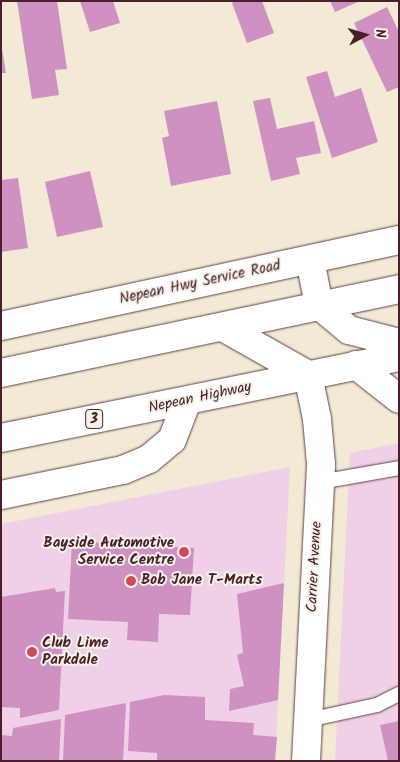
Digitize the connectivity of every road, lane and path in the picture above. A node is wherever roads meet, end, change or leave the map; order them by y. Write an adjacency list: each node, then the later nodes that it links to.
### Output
1 (399, 240): 2 (main road, Nepean Hwy Service Road)
2 (310, 260): 4 (main road); 5 (main road, Nepean Hwy Service Road)
3 (399, 289): 4 (main road)
4 (320, 305): 6 (main road); 7 (main road)
5 (1, 326)
6 (223, 327): 10 (main road); 11 (main road)
7 (399, 344)
8 (399, 357): 9 (main road, Nepean Highway / 3)
9 (356, 365): 11 (main road, Nepean Highway / 3); 12 (main road)
10 (1, 372)
11 (308, 375): 13 (main road, Nepean Highway / 3); 16 (main road, Carrier Avenue)
12 (399, 399)
13 (187, 401): 14 (main road, Nepean Highway / 3); 17 (main road)
14 (1, 438)
15 (399, 468): 16 (lane)
16 (320, 482): 19 (main road, Carrier Avenue)
17 (1, 495)
18 (399, 694): 19 (lane)
19 (308, 720): 20 (main road, Carrier Avenue)
20 (306, 761)

